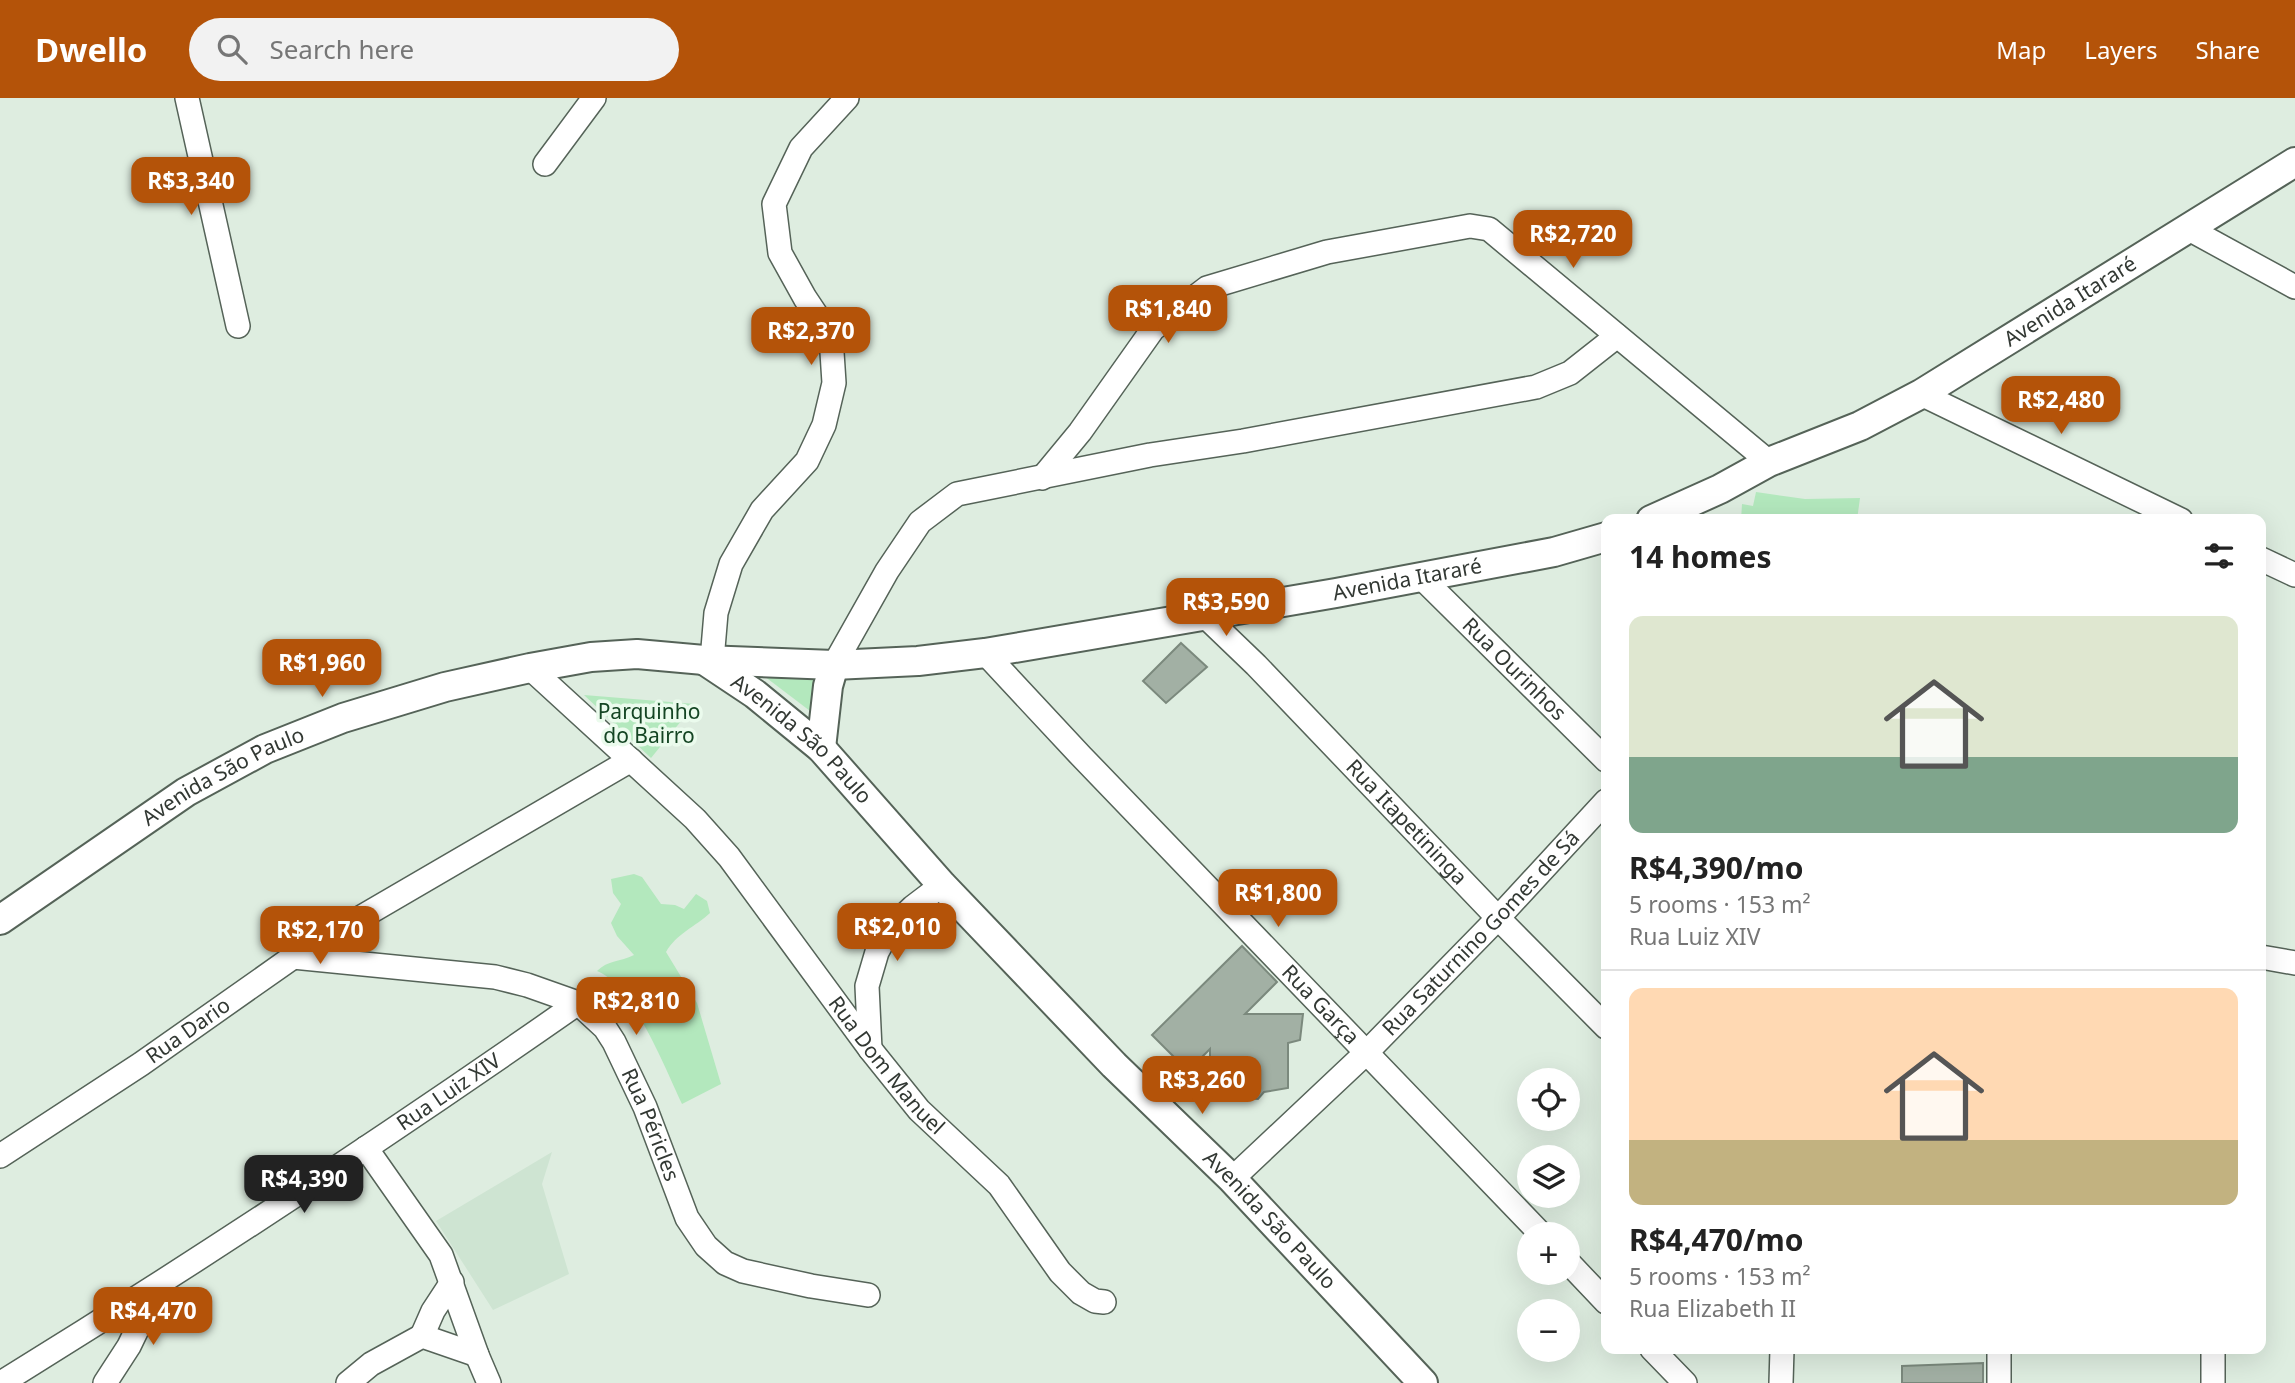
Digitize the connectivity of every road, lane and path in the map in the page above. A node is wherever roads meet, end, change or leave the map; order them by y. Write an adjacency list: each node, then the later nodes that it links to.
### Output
1 (187, 98): 8 (street)
2 (594, 98): 5 (street)
3 (848, 98): 21 (street)
4 (2295, 162): 6 (main road, Avenida Itararé)
5 (545, 164)
6 (2189, 229): 7 (street); 10 (main road, Avenida Itararé)
7 (2295, 287)
8 (238, 326)
9 (1617, 336): 11 (street); 12 (street); 12 (street)
10 (1921, 394): 11 (main road, Avenida Itararé); 14 (street)
11 (1769, 462): 13 (main road, Avenida Itararé)
12 (1042, 478): 22 (street)
13 (1664, 514)
14 (2169, 514)
15 (1601, 538): 18 (main road, Avenida Itararé)
16 (2266, 561): 17 (street)
17 (2295, 575)
18 (1422, 577): 19 (main road, Avenida Itararé); 25 (street, Rua Ourinhos)
19 (1206, 617): 20 (main road, Avenida Itararé); 29 (street, Rua Itapetininga)
20 (985, 653): 22 (main road, Avenida Itararé); 37 (street, Rua Garça)
21 (708, 660): 22 (main road, Avenida Itararé); 23 (main road, Avenida São Paulo); 24 (main road, Avenida São Paulo)
22 (834, 665): 24 (main road)
23 (530, 668): 26 (street, Rua Dom Manuel); 30 (main road, Avenida São Paulo)
24 (821, 748): 28 (main road, Avenida São Paulo)
25 (1601, 755)
26 (631, 760): 31 (street, Rua Dario); 36 (street, Rua Dom Manuel)
27 (1601, 806): 29 (street, Rua Saturnino Gomes de Sá)
28 (942, 884): 36 (street); 40 (main road, Avenida São Paulo)
29 (1498, 918): 35 (street, Rua Itapetininga); 37 (street, Rua Saturnino Gomes de Sá)
30 (0, 920)
31 (293, 957): 34 (street, Rua Péricles); 39 (street, Rua Dario)
32 (2266, 958): 33 (street)
33 (2295, 963)
34 (578, 1003): 38 (street, Rua Luiz XIV); 45 (street, Rua Péricles)
35 (1601, 1022)
36 (870, 1049): 47 (street, Rua Dom Manuel)
37 (1367, 1052): 40 (street, Rua Saturnino Gomes de Sá); 41 (street, Rua Garça)
38 (366, 1148): 43 (street); 44 (street, Rua Luiz XIV)
39 (0, 1156)
40 (1232, 1180): 58 (main road, Avenida São Paulo)
41 (1530, 1222)
42 (1580, 1274): 46 (street)
43 (452, 1282): 48 (street); 53 (street)
44 (157, 1287): 54 (street, Rua Luiz XIV); 55 (street)
45 (868, 1295)
46 (1601, 1296)
47 (1104, 1302)
48 (422, 1336): 53 (street); 56 (street)
49 (1658, 1354): 59 (street)
50 (1782, 1354): 60 (street)
51 (2000, 1354): 61 (street)
52 (2213, 1354): 62 (street)
53 (477, 1355): 57 (street)
54 (1, 1383)
55 (105, 1383)
56 (348, 1383)
57 (489, 1383)
58 (1423, 1383)
59 (1685, 1383)
60 (1781, 1383)
61 (1999, 1383)
62 (2213, 1383)

